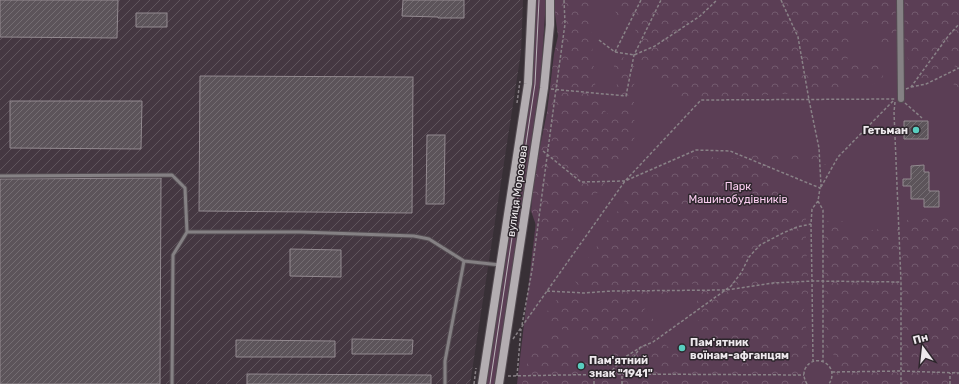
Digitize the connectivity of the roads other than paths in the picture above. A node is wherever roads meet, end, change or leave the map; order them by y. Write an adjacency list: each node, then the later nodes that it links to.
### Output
1 (532, 0): 8 (main road, вулиця Морозова)
2 (550, 0): 9 (main road, вулиця Морозова)
3 (900, 0): 4 (street)
4 (898, 99)
5 (0, 176): 6 (lane)
6 (187, 232): 7 (lane); 10 (lane)
7 (464, 261): 8 (lane); 11 (lane)
8 (501, 265): 12 (main road, вулиця Морозова)
9 (500, 380)
10 (172, 384)
11 (445, 384)
12 (482, 384)

